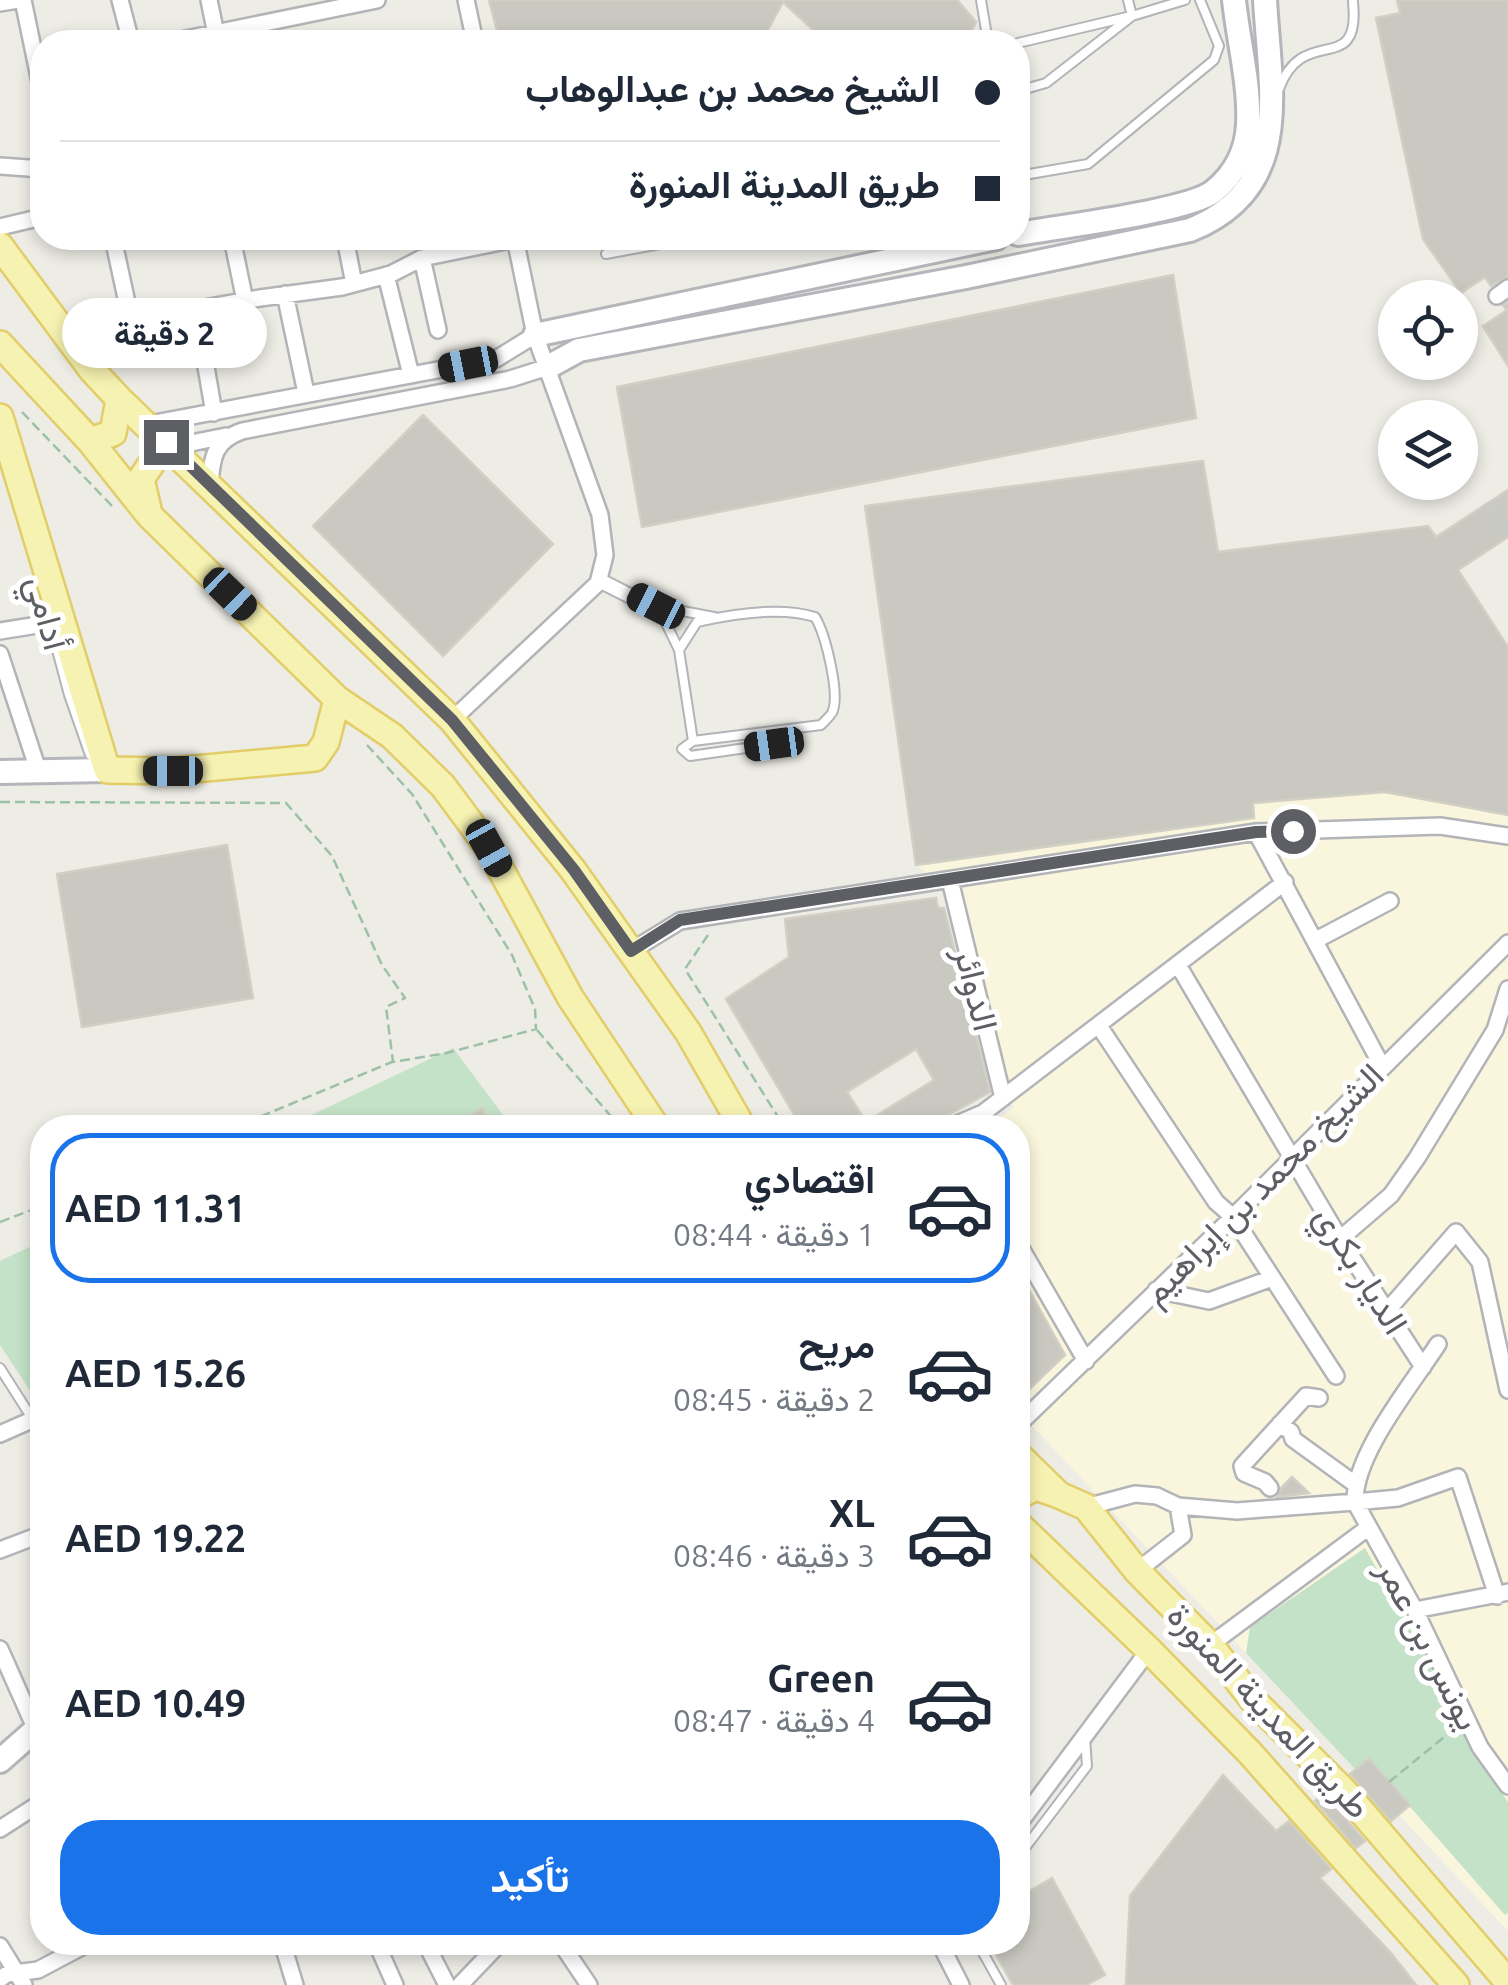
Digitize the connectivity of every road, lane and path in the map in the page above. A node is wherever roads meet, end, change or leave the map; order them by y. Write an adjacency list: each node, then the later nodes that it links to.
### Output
1 (21, 0): 13 (street); 20 (street)
2 (120, 0): 15 (street)
3 (209, 0): 16 (street)
4 (377, 0): 17 (street)
5 (466, 0): 18 (street)
6 (981, 0): 19 (lane)
7 (1128, 0): 14 (lane)
8 (1185, 0): 14 (lane)
9 (1200, 0): 26 (lane)
10 (1234, 0): 29 (street)
11 (1265, 0): 23 (street)
12 (1353, 2): 23 (lane)
13 (0, 3)
14 (1132, 16): 21 (lane); 22 (lane)
15 (128, 30)
16 (215, 30)
17 (251, 30)
18 (472, 30)
19 (986, 30)
20 (30, 33)
21 (1030, 41)
22 (1030, 88)
23 (1271, 127): 50 (street)
24 (0, 166): 25 (street)
25 (30, 168)
26 (1030, 174)
27 (30, 221): 28 (street)
28 (0, 227)
29 (1030, 232)
30 (0, 246): 47 (main road)
31 (116, 250): 45 (street)
32 (234, 250): 43 (street)
33 (347, 250): 41 (street)
34 (459, 250): 39 (street)
35 (517, 250): 48 (street)
36 (626, 250): 38 (lane)
37 (914, 250): 48 (street)
38 (606, 254)
39 (422, 258): 40 (street); 46 (street)
40 (386, 275): 41 (street); 51 (street)
41 (354, 284): 42 (street)
42 (285, 294): 43 (street); 52 (street)
43 (245, 301): 44 (street)
44 (196, 309): 45 (street); 54 (street)
45 (131, 320): 47 (street)
46 (438, 330)
47 (67, 333): 53 (main road)
48 (535, 335): 50 (street); 51 (street)
49 (0, 344): 58 (main road)
50 (548, 367): 57 (street); 63 (street)
51 (411, 375): 52 (street)
52 (306, 393): 54 (street)
53 (119, 399): 56 (main road); 58 (main road)
54 (214, 413): 56 (street)
55 (0, 417): 76 (main road)
56 (144, 425): 59 (main road)
57 (228, 436): 59 (street); 61 (street)
58 (90, 441): 62 (main road)
59 (168, 444): 61 (main road); 62 (main road)
60 (0, 448): 64 (lane, أدامي)
61 (210, 484): 72 (main road)
62 (149, 515): 71 (main road)
63 (598, 580): 66 (lane); 69 (lane); 72 (street)
64 (41, 589)
65 (46, 606): 67 (lane, أدامي)
66 (718, 617): 69 (lane); 73 (lane)
67 (50, 623): 68 (street); 76 (lane, أدامي)
68 (0, 631)
69 (680, 650): 75 (lane)
70 (0, 654): 78 (street)
71 (337, 699): 76 (main road); 99 (main road)
72 (452, 720): 88 (main road)
73 (793, 729): 75 (lane); 75 (lane)
74 (361, 739): 92 (path)
75 (693, 741)
76 (107, 770): 78 (street)
77 (0, 772): 78 (street)
78 (39, 773)
79 (0, 802): 94 (path)
80 (1256, 832): 81 (street); 82 (street); 83 (street)
81 (1508, 836)
82 (950, 880): 85 (street); 96 (street, الدوائر)
83 (1285, 882): 86 (street); 89 (street)
84 (1390, 902): 86 (street)
85 (723, 914): 88 (street); 101 (path)
86 (1316, 940): 95 (street)
87 (1508, 943): 95 (street, الشيخ محمد بن إبراهيم)
88 (631, 951): 100 (main road)
89 (1178, 965): 91 (street); 103 (street, الديار بكري)
90 (1508, 989): 93 (street)
91 (1099, 1026): 96 (street); 105 (street)
92 (536, 1029): 94 (path); 98 (path)
93 (1501, 1034): 107 (street)
94 (393, 1062): 97 (path)
95 (1382, 1066): 103 (street, الشيخ محمد بن إبراهيم)
96 (1003, 1098): 102 (street)
97 (265, 1115)
98 (610, 1115)
99 (648, 1115)
100 (733, 1115)
101 (777, 1115)
102 (978, 1115)
103 (1291, 1157): 105 (street, الشيخ محمد بن إبراهيم); 107 (street, الديار بكري)
104 (30, 1211): 106 (path)
105 (1234, 1217): 109 (street); 110 (street, الشيخ محمد بن إبراهيم)
106 (0, 1222)
107 (1340, 1239): 111 (street, الديار بكري)
108 (1030, 1263): 113 (street)
109 (1272, 1278): 110 (street); 116 (street)
110 (1156, 1290): 113 (street, الشيخ محمد بن إبراهيم)
111 (1386, 1312): 114 (street, الديار بكري); 117 (street)
112 (1438, 1344): 114 (street)
113 (1086, 1361): 120 (street, الشيخ محمد بن إبراهيم)
114 (1423, 1367): 125 (street)
115 (0, 1368): 119 (lane)
116 (1336, 1376)
117 (1508, 1390)
118 (1319, 1398): 122 (street)
119 (30, 1413)
120 (1030, 1414)
121 (30, 1421): 123 (street)
122 (1280, 1424): 125 (street); 126 (street)
123 (0, 1434)
124 (1030, 1467): 128 (main road, طريق المدينة المنورة)
125 (1355, 1484): 129 (street)
126 (1270, 1488)
127 (1030, 1490): 128 (main road)
128 (1058, 1495): 131 (main road, طريق المدينة المنورة)
129 (1355, 1502): 130 (street); 132 (street, يونس بن عمر); 137 (street)
130 (1178, 1506): 131 (street); 136 (street)
131 (1086, 1508): 136 (main road, طريق المدينة المنورة)
132 (1369, 1527): 138 (street, يونس بن عمر); 139 (street)
133 (1030, 1535): 141 (main road, طريق المدينة المنورة)
134 (30, 1539): 135 (street)
135 (0, 1550)
136 (1137, 1570): 139 (main road, طريق المدينة المنورة)
137 (1503, 1594): 138 (street)
138 (1416, 1610): 144 (street, يونس بن عمر)
139 (1210, 1646): 165 (main road, طريق المدينة المنورة)
140 (0, 1649): 142 (street)
141 (1150, 1650): 145 (street); 173 (main road, طريق المدينة المنورة)
142 (7, 1686): 143 (street)
143 (30, 1715)
144 (1467, 1719): 148 (path); 149 (street, يونس بن عمر)
145 (1084, 1734): 150 (street); 153 (lane)
146 (30, 1735): 147 (street)
147 (0, 1760)
148 (1389, 1782)
149 (1508, 1786)
150 (1030, 1808)
151 (30, 1810): 152 (street)
152 (0, 1829)
153 (1030, 1841)
154 (0, 1946): 164 (street)
155 (67, 1955): 164 (street)
156 (286, 1955): 166 (street)
157 (382, 1955): 167 (street)
158 (431, 1955): 168 (street)
159 (489, 1955): 169 (street)
160 (569, 1955): 170 (street)
161 (945, 1955): 171 (street)
162 (985, 1955): 172 (lane)
163 (0, 1979): 164 (street)
164 (21, 1979)
165 (1508, 1982)
166 (295, 1985)
167 (395, 1985)
168 (447, 1985)
169 (460, 1985)
170 (589, 1985)
171 (961, 1985)
172 (1001, 1985)
173 (1456, 1985)

